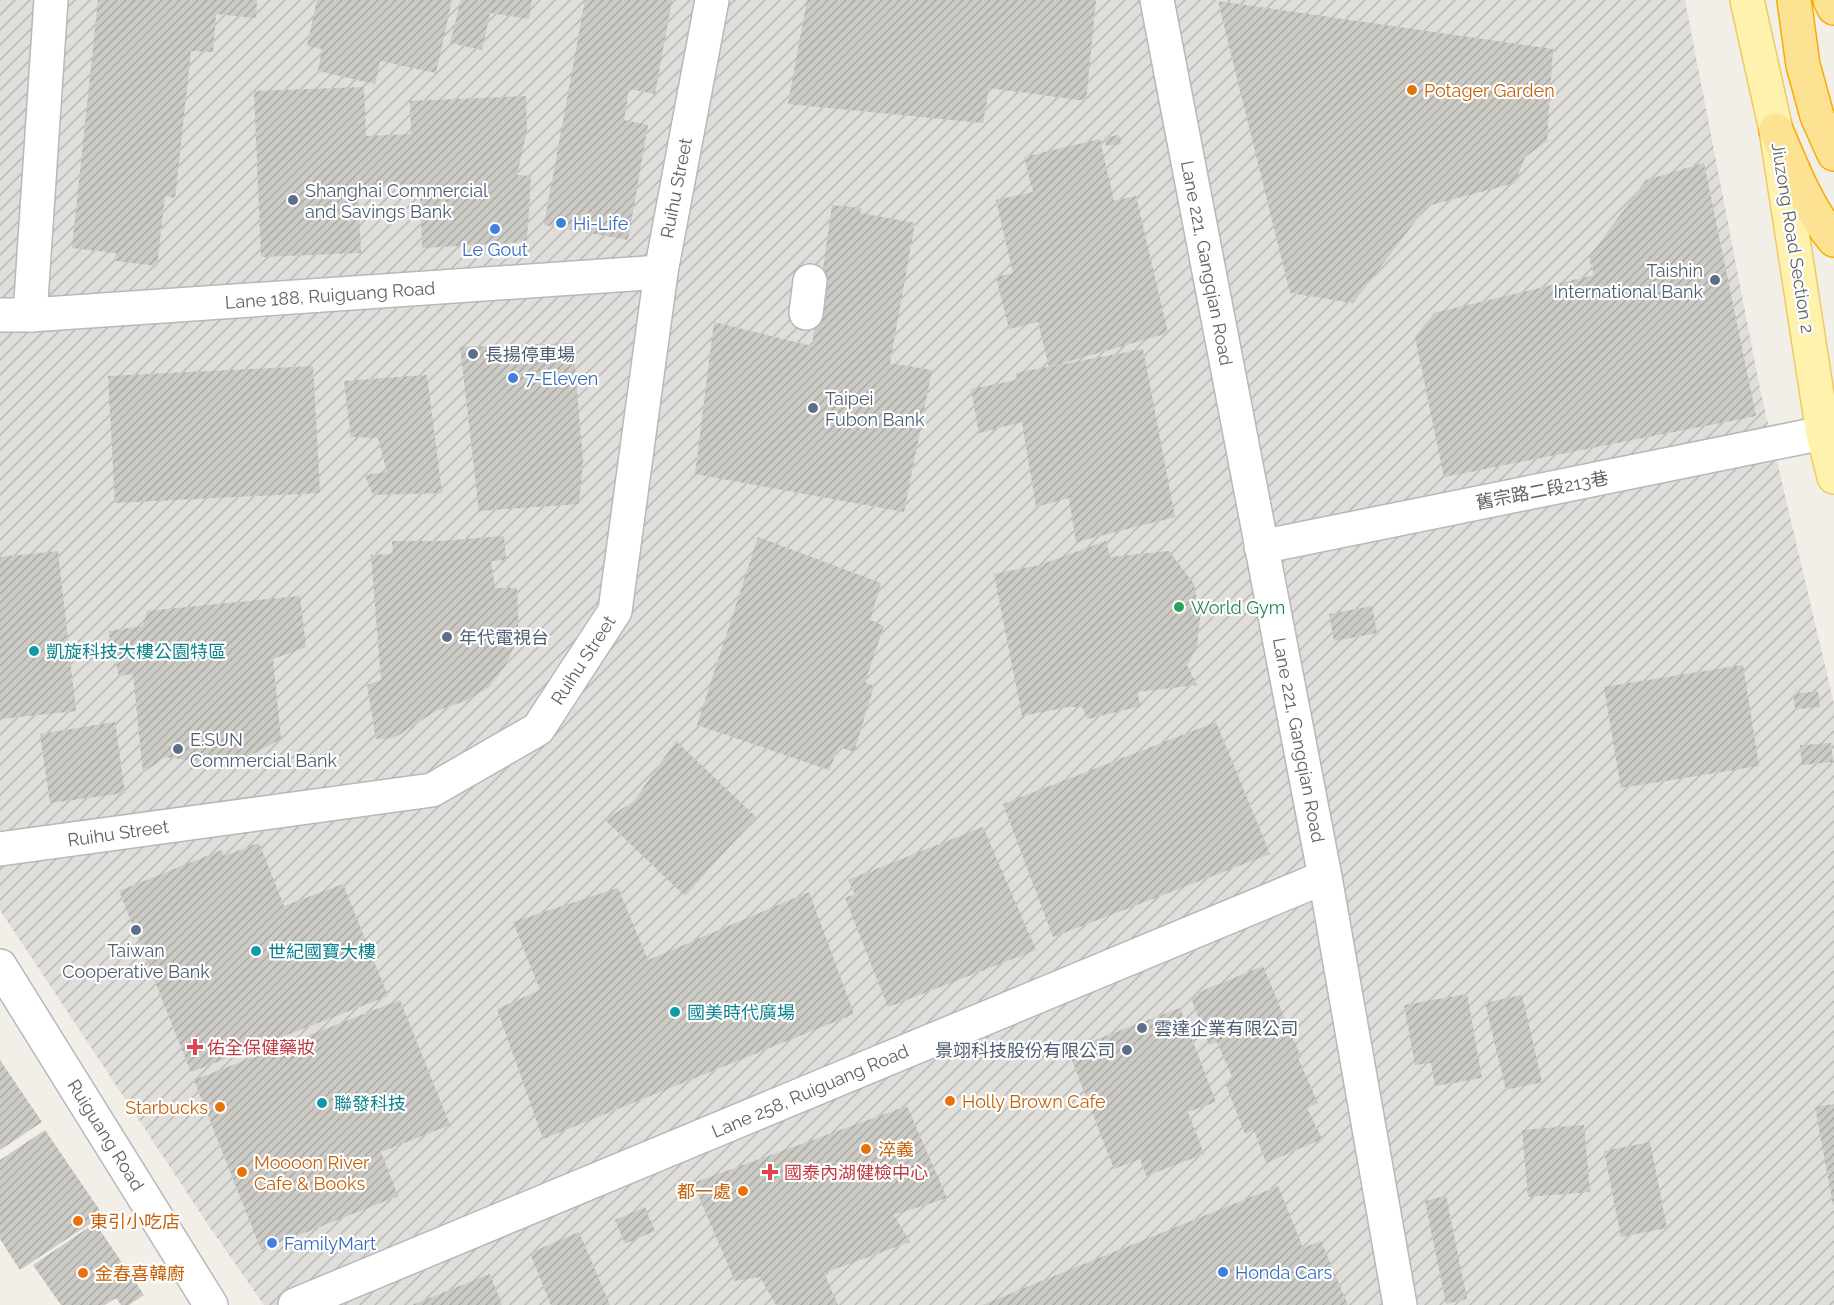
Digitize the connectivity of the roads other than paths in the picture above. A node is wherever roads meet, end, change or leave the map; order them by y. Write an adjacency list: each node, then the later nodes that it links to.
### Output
1 (51, 0): 14 (street)
2 (712, 0): 11 (street, Ruihu Street)
3 (1156, 0): 17 (street, Lane 221, Gangqian Road)
4 (1747, 0): 8 (main road, Jiuzong Road Section 2)
5 (1794, 0): 9 (highway)
6 (1830, 0): 7 (highway)
7 (1834, 8)
8 (1776, 130): 10 (highway); 15 (main road, Jiuzong Road Section 2)
9 (1834, 154)
10 (1834, 240)
11 (661, 272): 14 (street, Lane 188, Ruiguang Road); 18 (street, Ruihu Street)
12 (810, 281): 13 (street)
13 (809, 313)
14 (15, 315)
15 (1823, 433): 16 (main road, Jiuzong Road Section 2); 17 (street, 舊宗路二段213巷)
16 (1834, 477)
17 (1261, 547): 19 (street, Lane 221, Gangqian Road)
18 (0, 849)
19 (1325, 877): 22 (street, Lane 258, Ruiguang Road); 23 (street, Lane 221, Gangqian Road)
20 (0, 966): 21 (street, Ruiguang Road)
21 (211, 1305)
22 (295, 1305)
23 (1400, 1305)

